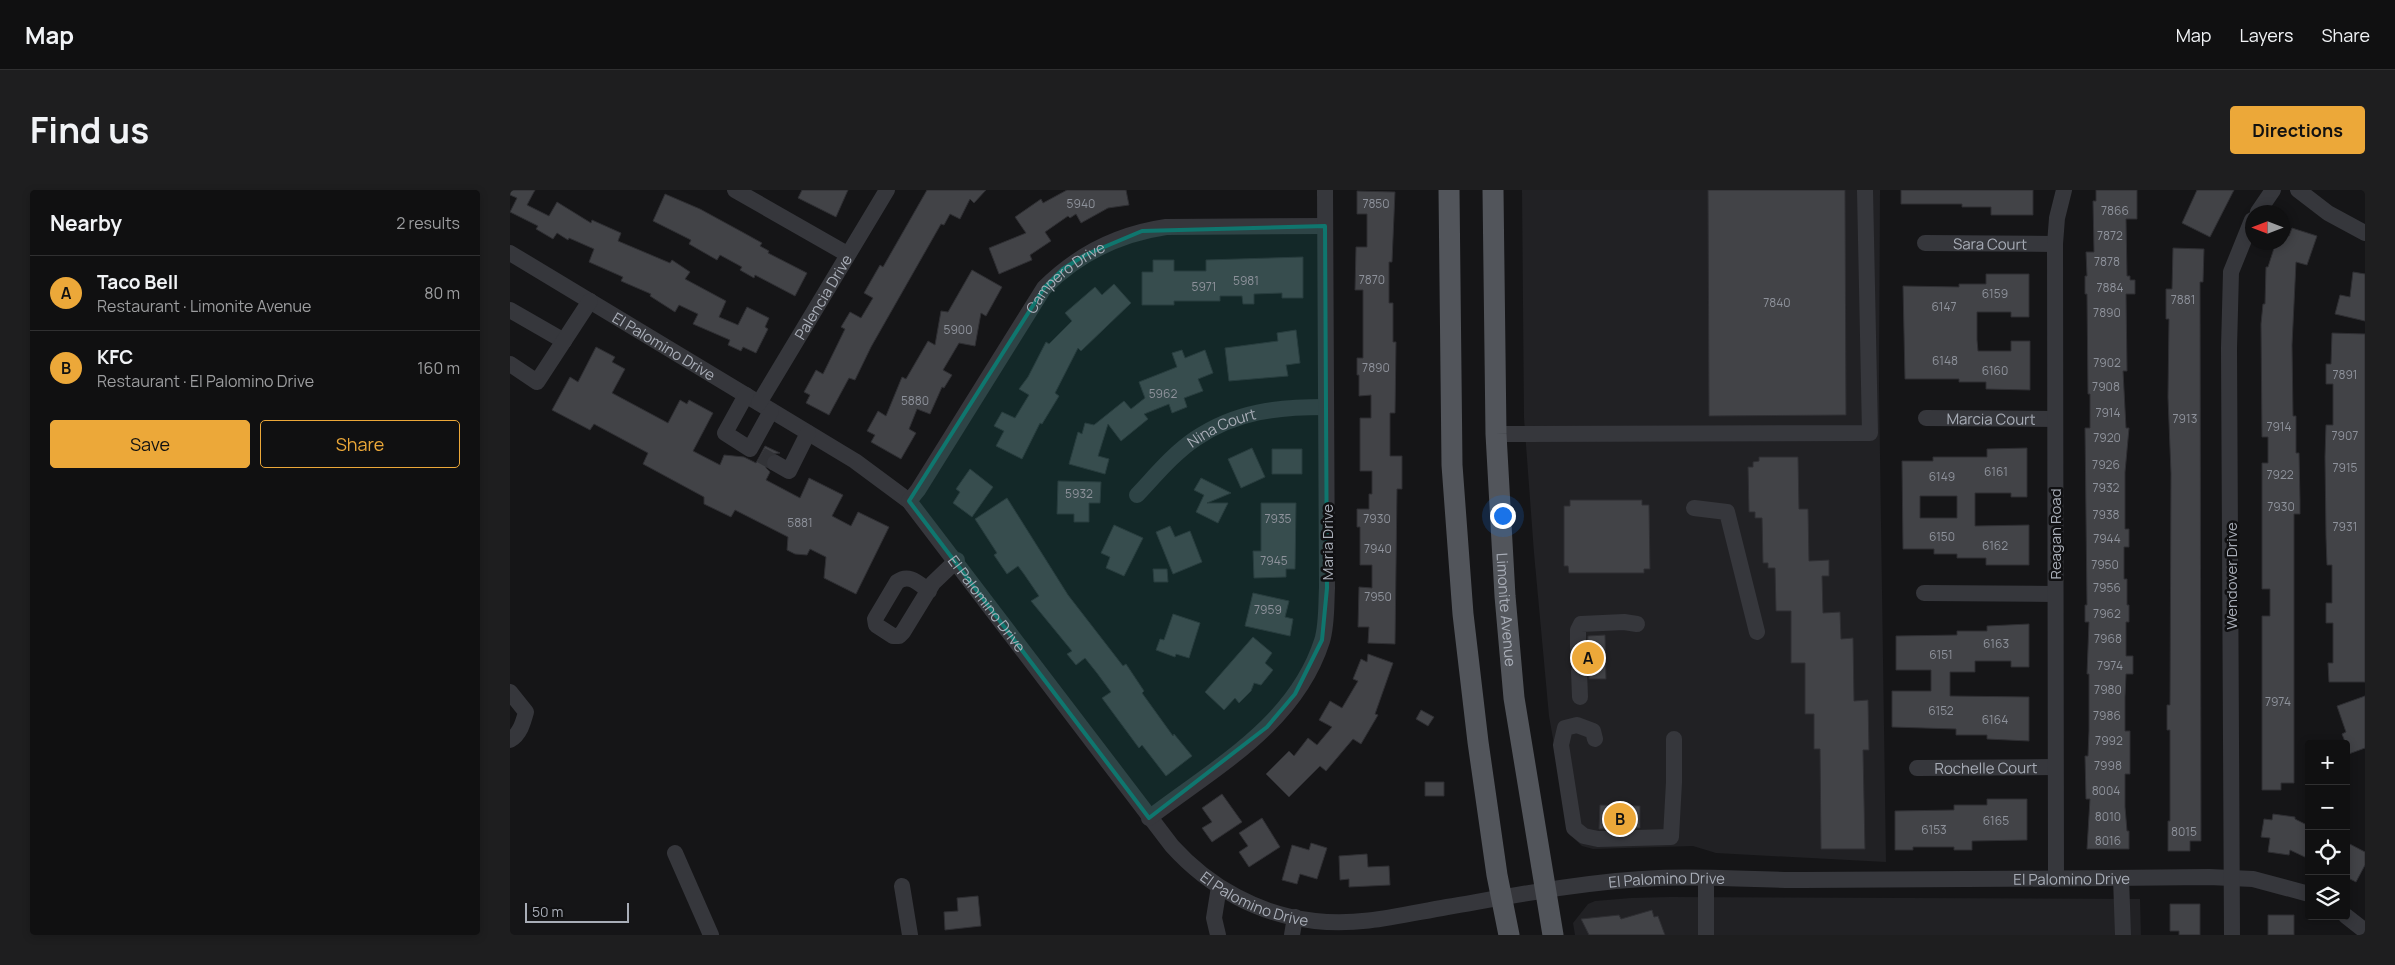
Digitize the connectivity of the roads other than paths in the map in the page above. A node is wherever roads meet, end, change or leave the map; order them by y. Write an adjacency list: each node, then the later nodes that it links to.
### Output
1 (735, 190): 17 (street)
2 (887, 190): 17 (street, Palencia Drive)
3 (1325, 190): 11 (street, Maria Drive)
4 (1449, 190): 57 (main road)
5 (1493, 190): 27 (main road, Limonite Avenue)
6 (1865, 190): 27 (street)
7 (2064, 190): 15 (street, Reagan Road)
8 (2274, 190): 10 (street)
9 (2298, 190): 12 (street)
10 (2263, 205)
11 (1325, 226): 23 (street, Maria Drive); 30 (street, Campero Drive)
12 (2365, 233)
13 (2245, 237): 51 (street, Wendover Drive)
14 (1925, 243): 15 (street, Sara Court)
15 (2055, 244): 25 (street, Reagan Road)
16 (510, 252): 18 (street, El Palomino Drive)
17 (847, 254): 22 (street, Palencia Drive)
18 (590, 301): 20 (street); 22 (street, El Palomino Drive)
19 (510, 310): 20 (street)
20 (564, 341): 21 (street)
21 (510, 364)
22 (758, 403): 22 (street); 26 (street, El Palomino Drive)
23 (1326, 407): 29 (street, Nina Court); 47 (street, Maria Drive)
24 (1926, 418): 25 (street, Marcia Court)
25 (2055, 419): 35 (street, Reagan Road)
26 (808, 433): 28 (street); 30 (street, El Palomino Drive)
27 (1496, 434): 55 (main road, Limonite Avenue)
28 (775, 463)
29 (1137, 495)
30 (909, 501): 32 (street, El Palomino Drive)
31 (1694, 508): 37 (street)
32 (957, 560): 33 (street); 47 (street, El Palomino Drive)
33 (929, 590)
34 (1924, 593): 35 (street)
35 (2055, 594): 45 (street, Reagan Road)
36 (1637, 624): 38 (street)
37 (1757, 632)
38 (1578, 646)
39 (1579, 671): 41 (street)
40 (510, 692): 44 (street)
41 (1580, 697)
42 (1595, 739): 43 (street)
43 (1674, 739)
44 (510, 740)
45 (2056, 767): 46 (street, Rochelle Court); 52 (street, Reagan Road)
46 (1917, 768)
47 (1150, 818): 54 (street, El Palomino Drive)
48 (675, 854): 61 (street)
49 (1706, 878): 52 (street, El Palomino Drive); 55 (street, El Palomino Drive); 67 (street)
50 (2121, 878): 51 (street, El Palomino Drive); 52 (street, El Palomino Drive); 68 (street)
51 (2232, 878): 56 (street, El Palomino Drive); 69 (street, Wendover Drive)
52 (2056, 879)
53 (902, 886): 62 (street)
54 (1219, 887): 58 (street, El Palomino Drive); 63 (street)
55 (1545, 892): 57 (street, El Palomino Drive); 66 (main road, Limonite Avenue)
56 (2305, 893)
57 (1501, 898): 58 (street, El Palomino Drive); 65 (main road)
58 (1295, 917): 64 (street)
59 (2350, 919): 60 (street)
60 (2365, 931)
61 (711, 935)
62 (910, 935)
63 (1218, 935)
64 (1292, 935)
65 (1509, 935)
66 (1553, 935)
67 (1706, 935)
68 (2123, 935)
69 (2232, 935)

